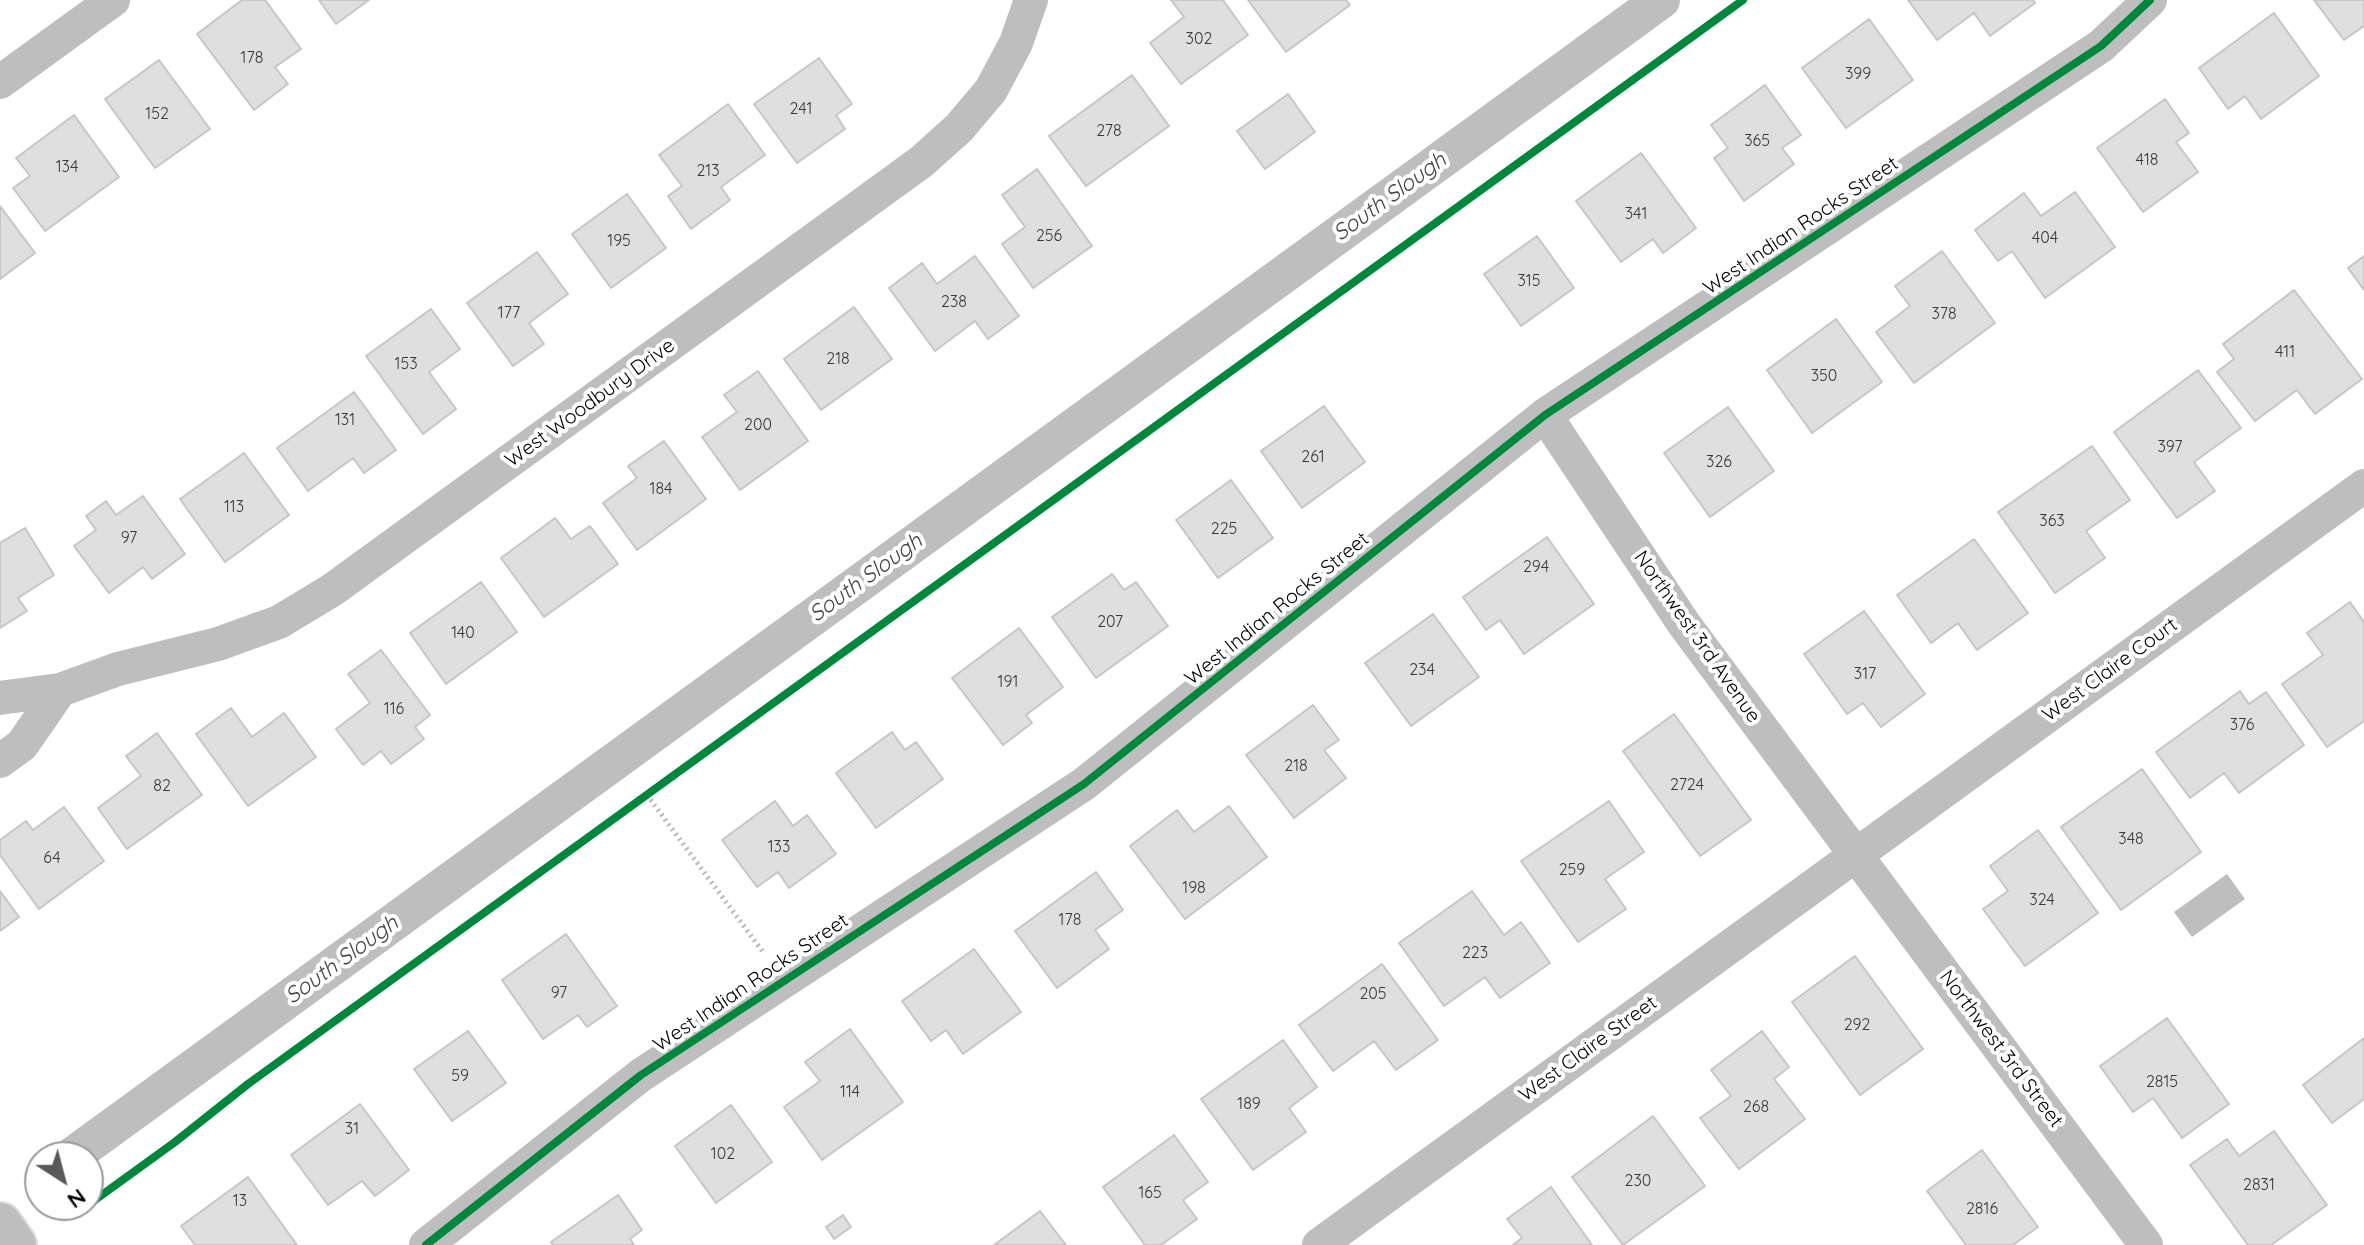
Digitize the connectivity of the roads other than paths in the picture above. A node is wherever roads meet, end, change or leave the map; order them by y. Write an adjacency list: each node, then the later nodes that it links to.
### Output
1 (113, 0): 4 (street)
2 (1031, 0): 7 (street, West Woodbury Drive)
3 (2150, 0): 5 (street, West Indian Rocks Street)
4 (0, 82)
5 (1545, 415): 10 (street, Northwest 3rd Avenue); 13 (street, West Indian Rocks Street)
6 (2364, 486): 10 (street, West Claire Court)
7 (60, 690): 8 (street, West Woodbury Drive); 9 (street)
8 (0, 698)
9 (0, 761)
10 (1856, 853): 14 (street, West Claire Street); 15 (street, Northwest 3rd Street)
11 (0, 1225): 12 (main road)
12 (14, 1245)
13 (426, 1245)
14 (1319, 1245)
15 (2146, 1245)

